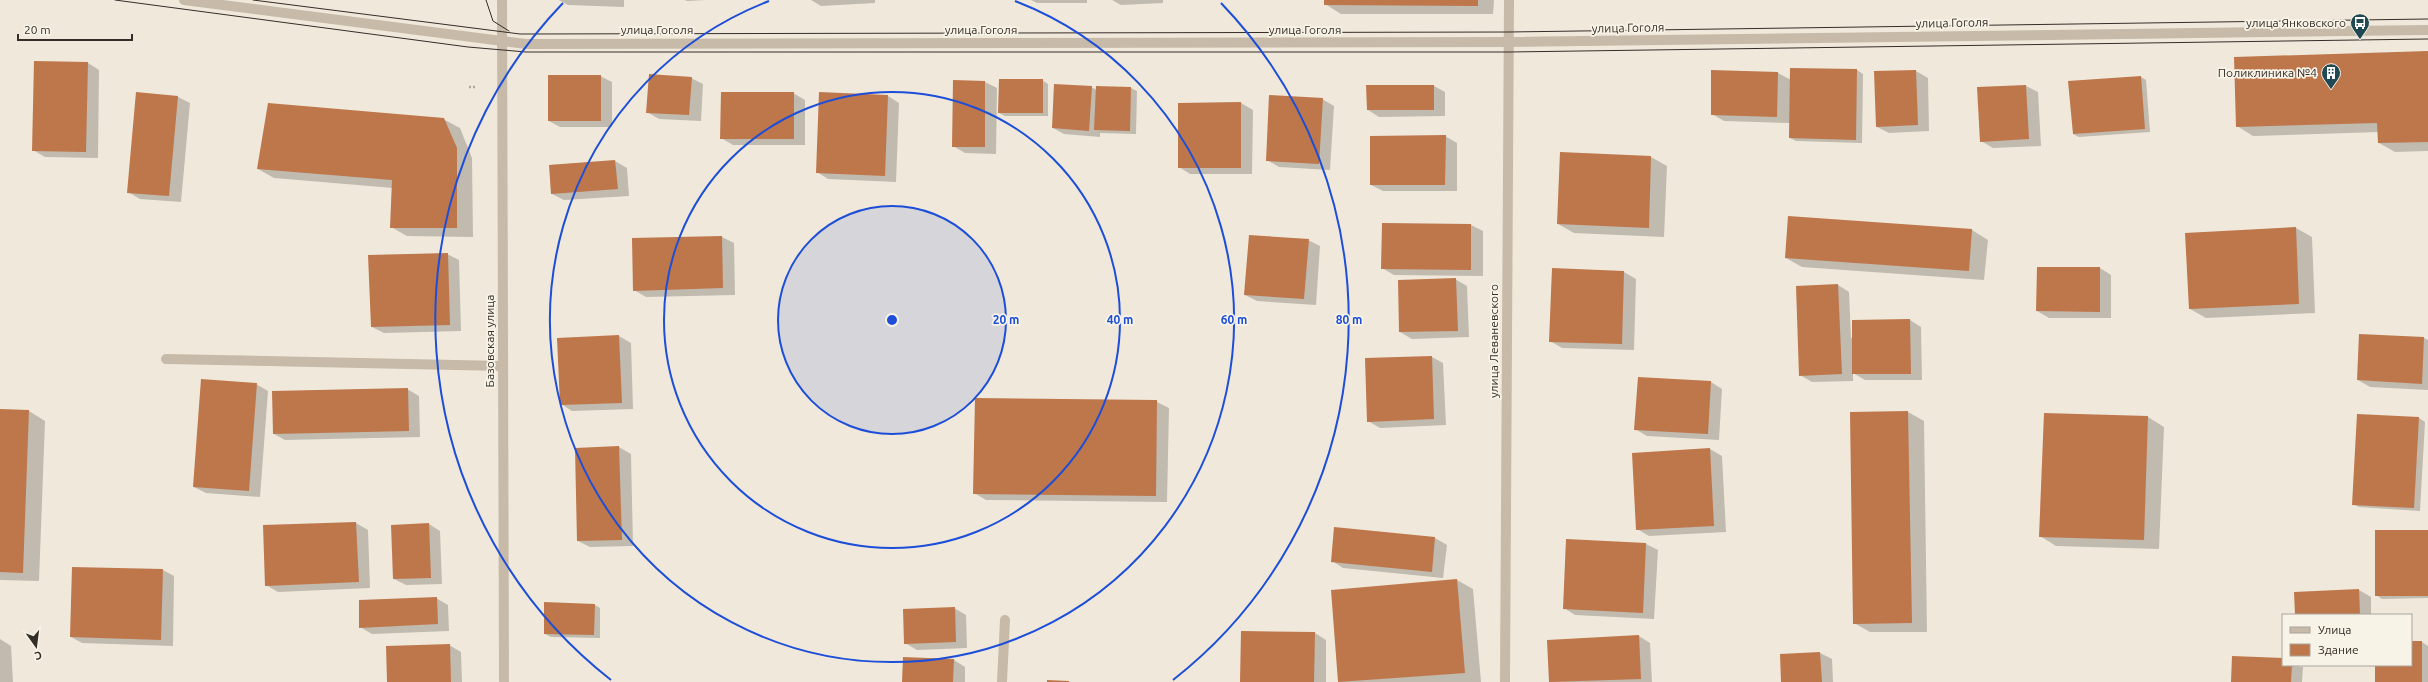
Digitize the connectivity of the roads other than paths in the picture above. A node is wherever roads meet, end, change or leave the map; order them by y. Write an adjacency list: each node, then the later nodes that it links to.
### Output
1 (184, 0): 5 (street, улица Гоголя)
2 (502, 0): 5 (street, Базовская улица)
3 (1509, 0): 6 (street, улица Леваневского)
4 (2428, 30): 6 (street, улица Гоголя)
5 (502, 41): 6 (street, улица Гоголя); 8 (street, Базовская улица)
6 (1509, 42): 12 (street, улица Леваневского)
7 (166, 359): 8 (street)
8 (503, 366): 10 (street, Базовская улица)
9 (1005, 620): 11 (street)
10 (504, 682)
11 (1002, 682)
12 (1505, 682)

